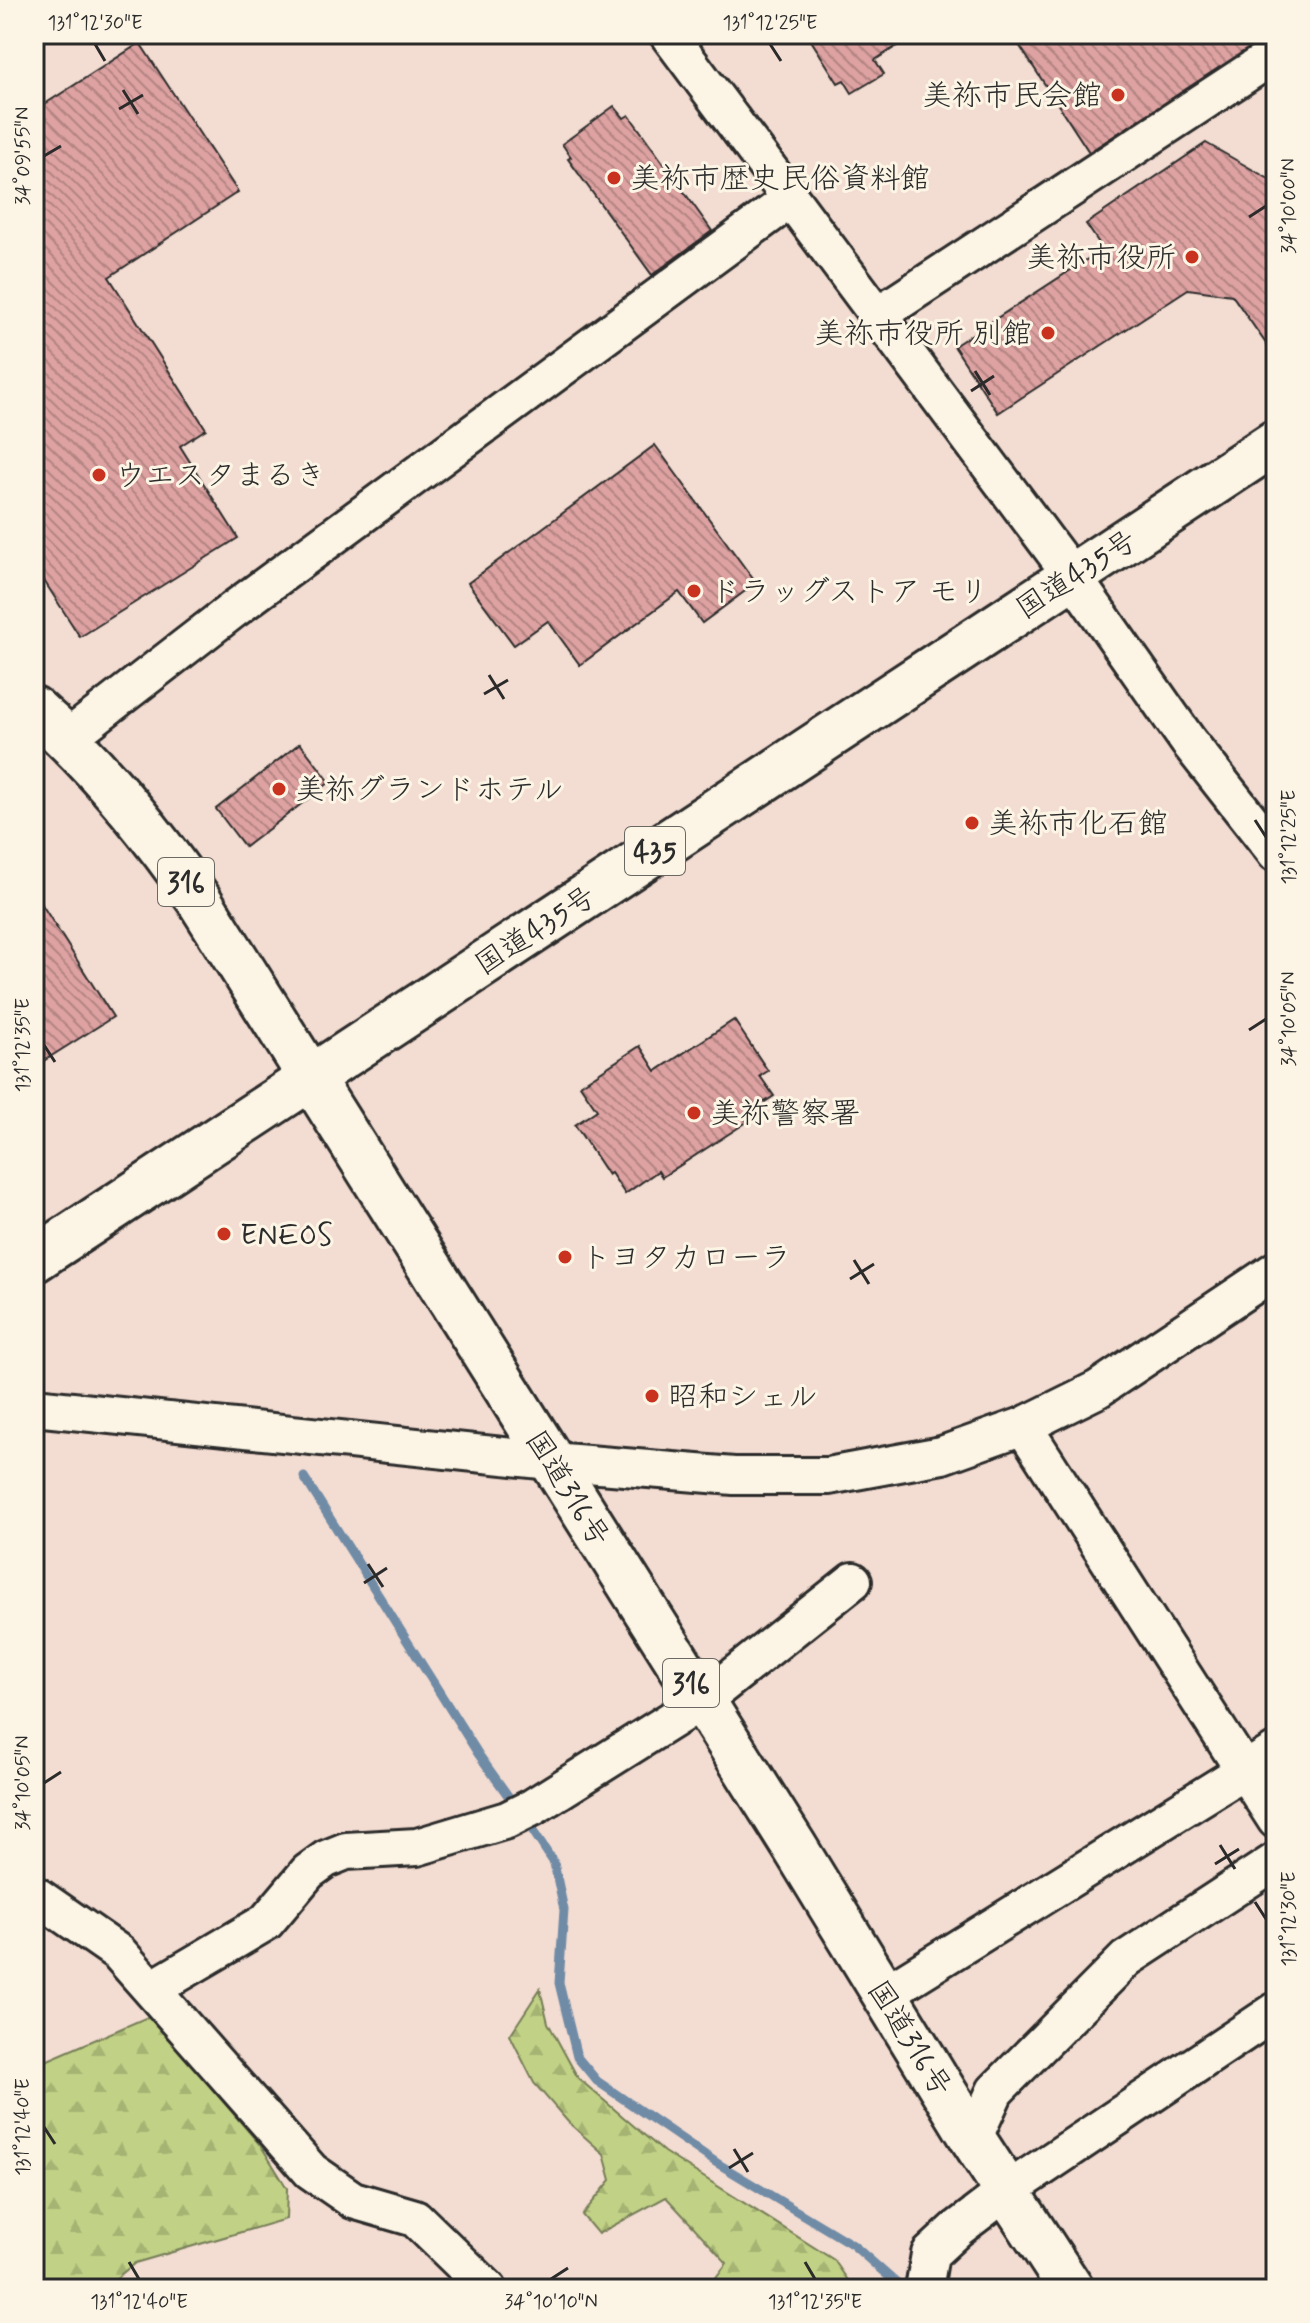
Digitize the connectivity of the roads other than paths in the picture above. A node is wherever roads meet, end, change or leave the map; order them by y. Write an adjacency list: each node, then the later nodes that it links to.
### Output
1 (668, 34): 3 (street)
2 (1276, 54): 4 (street)
3 (791, 199): 4 (street); 8 (street)
4 (878, 315): 6 (street)
5 (1276, 442): 6 (highway, 国道435号 / 435)
6 (1073, 577): 9 (street); 10 (highway, 国道435号 / 435)
7 (34, 709): 8 (highway, 国道316号 / 316)
8 (65, 740): 10 (highway, 国道316号 / 316)
9 (1276, 853)
10 (309, 1078): 11 (highway, 国道435号 / 435); 15 (highway, 国道316号 / 316)
11 (34, 1260)
12 (1276, 1270): 14 (street)
13 (34, 1407): 15 (street)
14 (1023, 1426): 15 (street); 19 (street)
15 (551, 1461): 17 (highway, 国道316号 / 316)
16 (853, 1581): 17 (street)
17 (702, 1701): 23 (street); 24 (highway, 国道316号 / 316)
18 (1276, 1751): 19 (street)
19 (1244, 1769): 20 (street); 24 (street)
20 (1276, 1820)
21 (1276, 1861): 26 (street)
22 (34, 1894): 23 (street)
23 (152, 1989): 28 (street)
24 (883, 1995): 26 (highway, 国道316号 / 316)
25 (1276, 2011): 27 (street)
26 (973, 2139): 27 (highway, 国道316号 / 316)
27 (1007, 2191): 29 (street); 30 (highway, 国道316号 / 316)
28 (488, 2289)
29 (924, 2289)
30 (1071, 2289)

